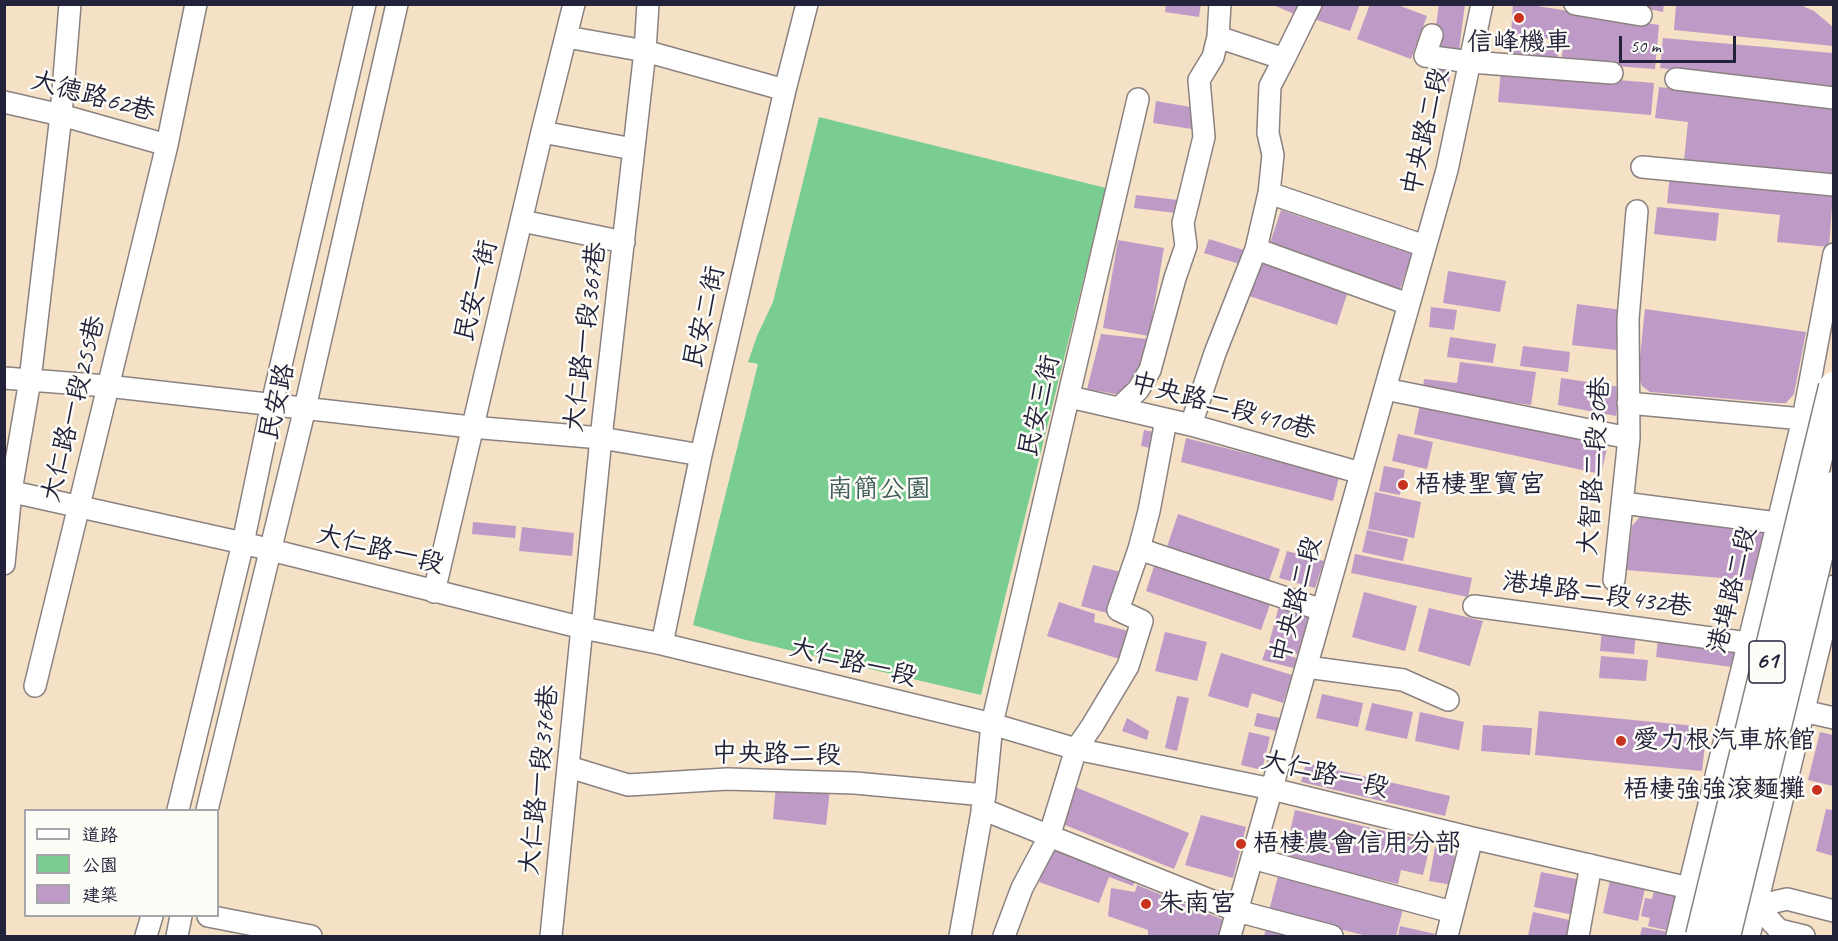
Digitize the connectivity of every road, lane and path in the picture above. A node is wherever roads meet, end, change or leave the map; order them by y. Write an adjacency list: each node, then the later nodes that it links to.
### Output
1 (70, 4): 25 (street)
2 (196, 4): 27 (street, 大仁路一段255巷)
3 (365, 4): 46 (street, 民安路)
4 (397, 4): 48 (street, 民安路)
5 (574, 4): 14 (street, 民安一街)
6 (648, 4): 16 (street, 大仁路一段367巷)
7 (807, 4): 21 (street, 民安二街)
8 (1220, 4): 15 (street)
9 (1311, 4): 17 (street)
10 (1482, 4): 18 (street, 中央路二段)
11 (1575, 4): 12 (street)
12 (1641, 15)
13 (1432, 35): 18 (street)
14 (567, 37): 16 (street); 26 (street, 民安一街)
15 (1218, 37): 17 (street); 47 (street)
16 (645, 51): 21 (street); 28 (street, 大仁路一段367巷)
17 (1284, 59): 31 (street)
18 (1471, 63): 19 (street); 35 (street, 中央路二段)
19 (1612, 73)
20 (1676, 79): 22 (street)
21 (785, 90): 55 (street, 民安二街)
22 (1833, 98)
23 (1138, 99): 44 (street, 民安三街)
24 (4, 102): 25 (street, 大德路62巷)
25 (61, 115): 27 (street, 大德路62巷); 40 (street)
26 (542, 132): 28 (street); 33 (street, 民安一街)
27 (167, 145): 41 (street, 大仁路一段255巷)
28 (633, 149): 34 (street, 大仁路一段367巷)
29 (1642, 167): 30 (street)
30 (1833, 185)
31 (1269, 193): 35 (street); 36 (street)
32 (1637, 211): 45 (street, 大智路二段30巷)
33 (522, 220): 34 (street); 52 (street, 民安一街)
34 (624, 242): 53 (street, 大仁路一段367巷)
35 (1425, 246): 38 (street, 中央路二段)
36 (1256, 249): 38 (street); 51 (street)
37 (1833, 254): 49 (street, 港埠路二段)
38 (1408, 304): 43 (street, 中央路二段)
39 (4, 378): 40 (street)
40 (30, 380): 41 (street); 58 (street)
41 (107, 386): 46 (street); 60 (street, 大仁路一段255巷)
42 (1833, 387): 109 (highway, 61, bridge)
43 (1385, 389): 54 (street); 56 (street, 中央路二段)
44 (1070, 396): 47 (street, 中央路二段410巷); 79 (street, 民安三街)
45 (1628, 403): 49 (street); 54 (street, 大智路二段30巷)
46 (272, 405): 48 (street); 62 (street, 民安路)
47 (1120, 407): 50 (street, 中央路二段410巷)
48 (305, 408): 52 (street); 64 (street, 民安路)
49 (1803, 419): 61 (street, 港埠路二段)
50 (1166, 420): 51 (street, 中央路二段410巷); 63 (street)
51 (1191, 424): 56 (street, 中央路二段410巷)
52 (471, 427): 53 (street); 68 (street, 民安一街)
53 (601, 438): 55 (street); 71 (street, 大仁路一段367巷)
54 (1629, 438): 59 (street, 大智路二段30巷)
55 (701, 455): 73 (street, 民安二街)
56 (1361, 473): 70 (street, 中央路二段)
57 (1833, 487): 110 (highway, 61, bridge)
58 (8, 491): 60 (street, 大仁路一段); 65 (street)
59 (1623, 502): 61 (street); 66 (street, 大智路二段30巷)
60 (77, 507): 62 (street, 大仁路一段); 75 (street, 大仁路一段255巷)
61 (1777, 523): 72 (street, 港埠路二段)
62 (243, 543): 64 (street, 大仁路一段); 84 (street, 民安路)
63 (1139, 549): 70 (street); 80 (street)
64 (270, 550): 68 (street, 大仁路一段); 85 (street, 民安路)
65 (4, 564)
66 (1614, 580)
67 (1833, 586): 77 (street)
68 (434, 592): 71 (street, 大仁路一段)
69 (1474, 606): 72 (street, 港埠路二段432巷)
70 (1322, 610): 74 (street, 中央路二段)
71 (583, 628): 73 (street, 大仁路一段); 81 (street, 大仁路一段376巷)
72 (1748, 643): 90 (street, 港埠路二段)
73 (662, 644): 79 (street, 大仁路一段)
74 (1307, 667): 76 (street); 82 (street, 中央路二段)
75 (35, 686)
76 (1448, 700)
77 (1803, 711): 78 (street); 91 (street)
78 (1833, 718)
79 (992, 724): 80 (street, 大仁路一段); 83 (street)
80 (1076, 749): 82 (street, 大仁路一段); 86 (street)
81 (569, 767): 83 (street, 中央路二段); 101 (street, 大仁路一段376巷)
82 (1272, 789): 87 (street, 大仁路一段); 88 (street, 中央路二段)
83 (983, 802): 86 (street, 中央路二段); 102 (street)
84 (178, 809)
85 (207, 809)
86 (1049, 837): 93 (street, 中央路二段); 103 (street)
87 (1472, 838): 89 (street, 大仁路一段); 94 (street)
88 (1252, 858): 93 (street, 中央路二段); 94 (street)
89 (1591, 865): 90 (street, 大仁路一段); 107 (street)
90 (1689, 888): 91 (street, 大仁路一段); 108 (street, 港埠路二段)
91 (1756, 906): 92 (street); 111 (street); 112 (street)
92 (1833, 910)
93 (1237, 911): 104 (street, 中央路二段); 105 (street)
94 (1452, 912): 106 (street)
95 (151, 917): 98 (street)
96 (181, 917): 99 (street)
97 (218, 917): 100 (street)
98 (146, 936)
99 (177, 936)
100 (311, 936)
101 (551, 936)
102 (960, 936)
103 (1004, 936)
104 (1230, 936)
105 (1332, 936)
106 (1447, 936)
107 (1578, 936)
108 (1677, 936)
109 (1701, 936)
110 (1725, 936)
111 (1749, 936)
112 (1804, 936)

